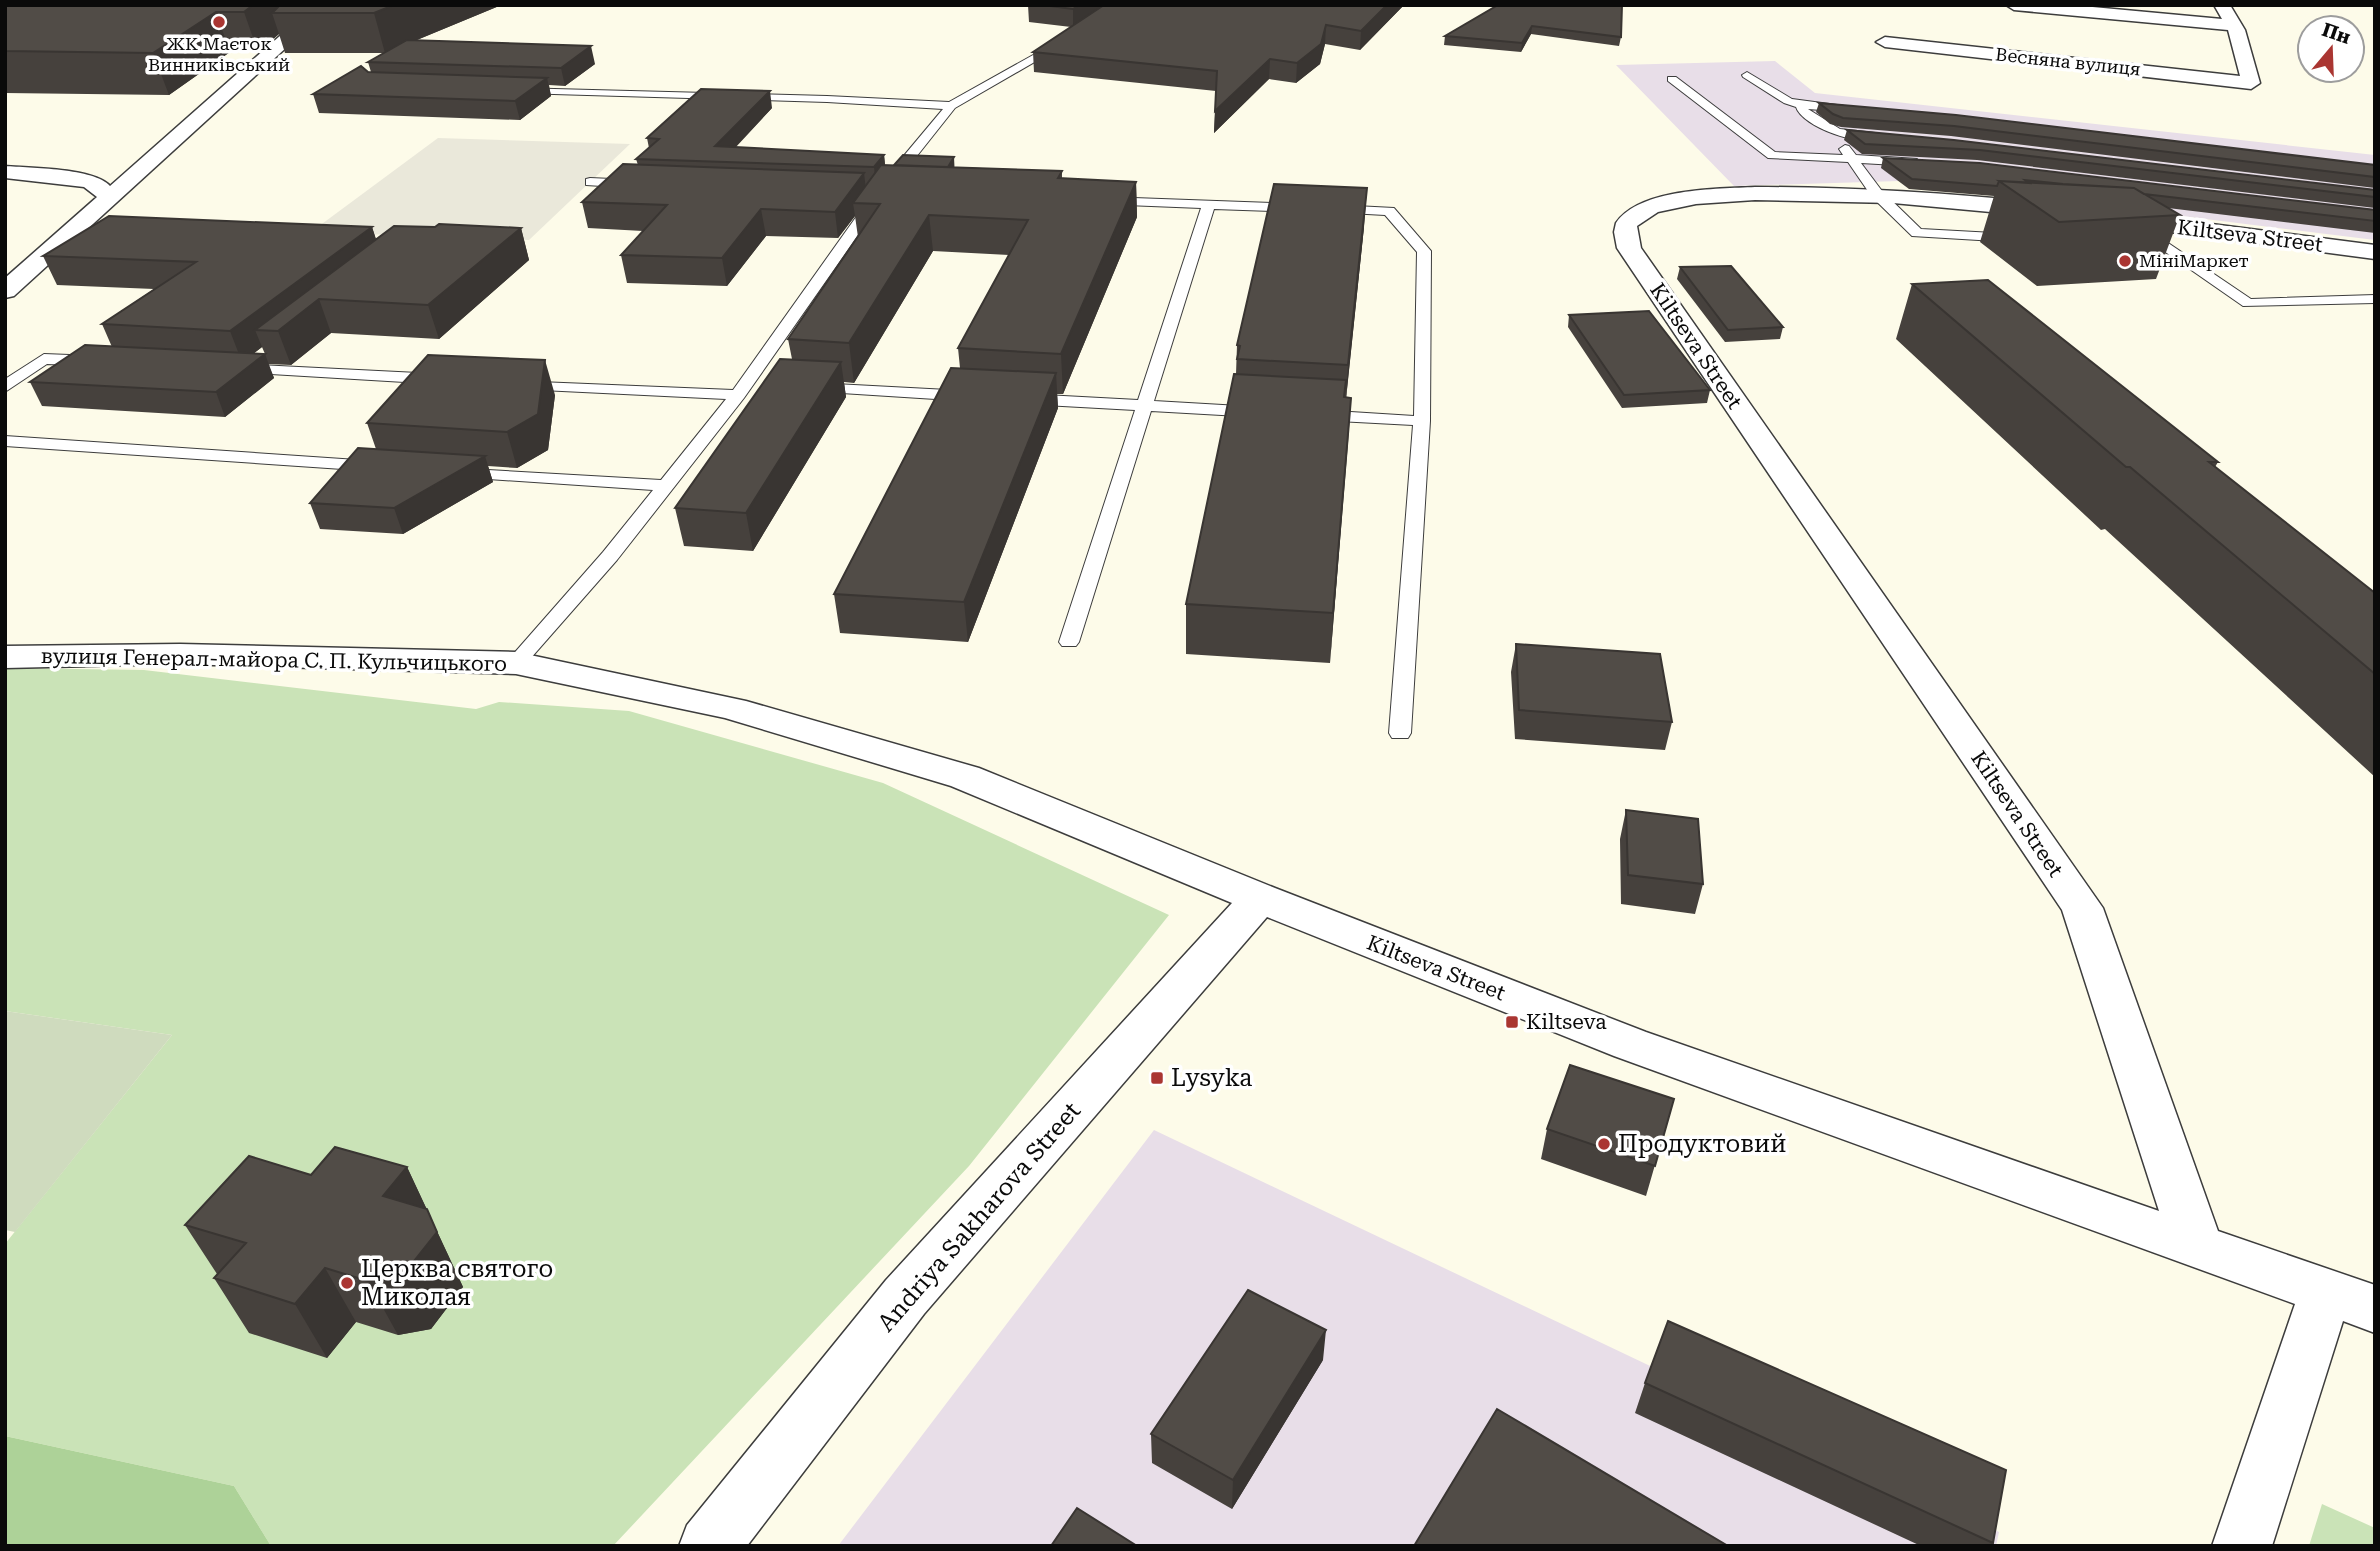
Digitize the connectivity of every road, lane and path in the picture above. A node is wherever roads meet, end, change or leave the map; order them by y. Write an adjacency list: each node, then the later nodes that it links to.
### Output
1 (2014, 5): 5 (street)
2 (2222, 5): 5 (street)
3 (320, 9): 4 (street); 22 (street)
4 (291, 12)
5 (2234, 25): 7 (street, Весняна вулиця)
6 (1076, 34): 12 (lane)
7 (1885, 41)
8 (1747, 75): 11 (lane)
9 (1672, 79): 16 (lane)
10 (511, 89): 12 (lane)
11 (1802, 105): 13 (lane); 14 (lane)
12 (951, 106): 39 (lane)
13 (1857, 110)
14 (1838, 133): 15 (lane); 16 (lane)
15 (1888, 138)
16 (1849, 158): 17 (lane); 21 (lane)
17 (1926, 163)
18 (5, 172): 22 (street)
19 (590, 182): 20 (lane)
20 (645, 184)
21 (1877, 194): 25 (street, Kiltseva Street); 26 (lane); 55 (street, Kiltseva Street)
22 (110, 199): 29 (street)
23 (1086, 200): 24 (lane)
24 (1209, 205): 42 (lane); 45 (lane)
25 (2109, 224): 27 (lane); 27 (lane); 28 (street, Kiltseva Street)
26 (2028, 239)
27 (2166, 246): 30 (lane)
28 (2375, 252)
29 (5, 291)
30 (2375, 299)
31 (268, 353): 34 (lane)
32 (111, 362): 37 (lane)
33 (220, 368): 34 (lane)
34 (247, 369): 35 (lane)
35 (451, 380)
36 (506, 383): 39 (lane)
37 (5, 387)
38 (802, 387): 40 (lane)
39 (748, 388): 49 (lane)
40 (980, 397)
41 (1007, 398): 42 (lane)
42 (1145, 406): 43 (lane); 50 (lane)
43 (1270, 412)
44 (1297, 414): 45 (lane)
45 (1422, 421): 53 (lane)
46 (5, 441): 47 (lane)
47 (390, 467)
48 (446, 471): 49 (lane)
49 (666, 486): 52 (lane)
50 (1069, 642)
51 (5, 657): 52 (street, вулиця Генерал-майора С. П. Кульчицького)
52 (516, 663): 54 (street, вулиця Генерал-майора С. П. Кульчицького)
53 (1400, 733)
54 (1260, 898): 55 (street, Kiltseva Street); 57 (street, Andriya Sakharova Street)
55 (2197, 1246): 56 (street)
56 (2351, 1300): 58 (street)
57 (709, 1546)
58 (2242, 1546)

